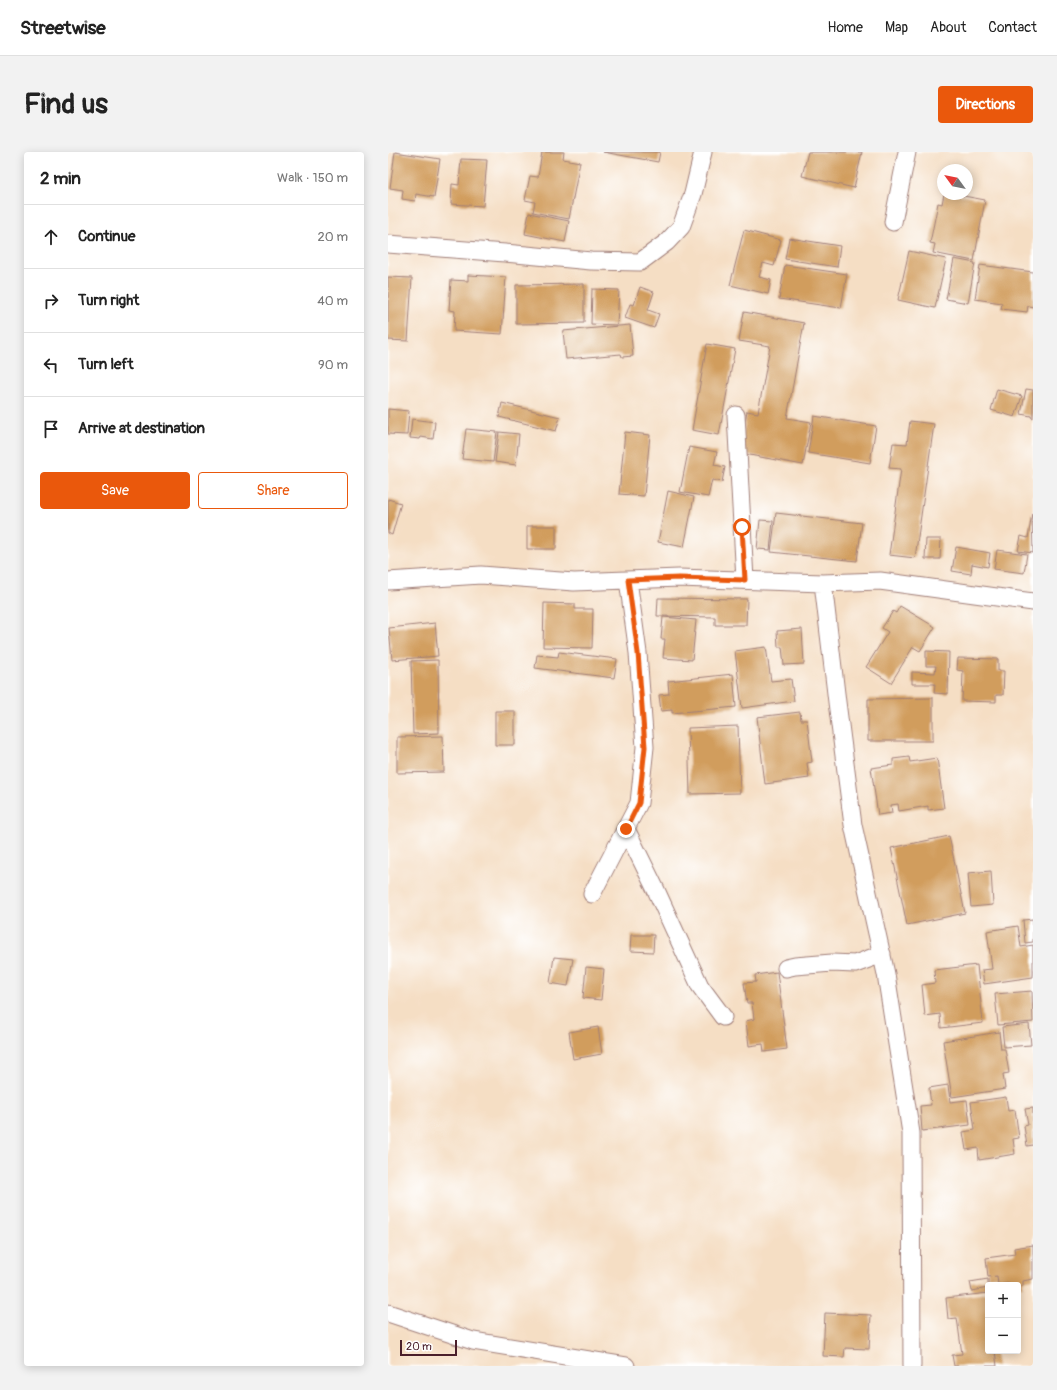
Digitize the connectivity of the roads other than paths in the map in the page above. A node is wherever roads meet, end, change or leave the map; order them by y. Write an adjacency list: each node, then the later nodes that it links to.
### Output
1 (703, 152): 4 (street)
2 (907, 152): 3 (street)
3 (893, 222)
4 (388, 244)
5 (736, 415): 8 (street)
6 (388, 580): 7 (street)
7 (628, 580): 8 (street); 11 (street)
8 (745, 580): 9 (street)
9 (823, 583): 10 (street); 13 (street)
10 (1033, 602)
11 (626, 829): 12 (street); 15 (street)
12 (592, 894)
13 (882, 954): 14 (street); 18 (street)
14 (786, 968)
15 (723, 1017)
16 (388, 1313): 17 (street)
17 (626, 1366)
18 (912, 1366)

